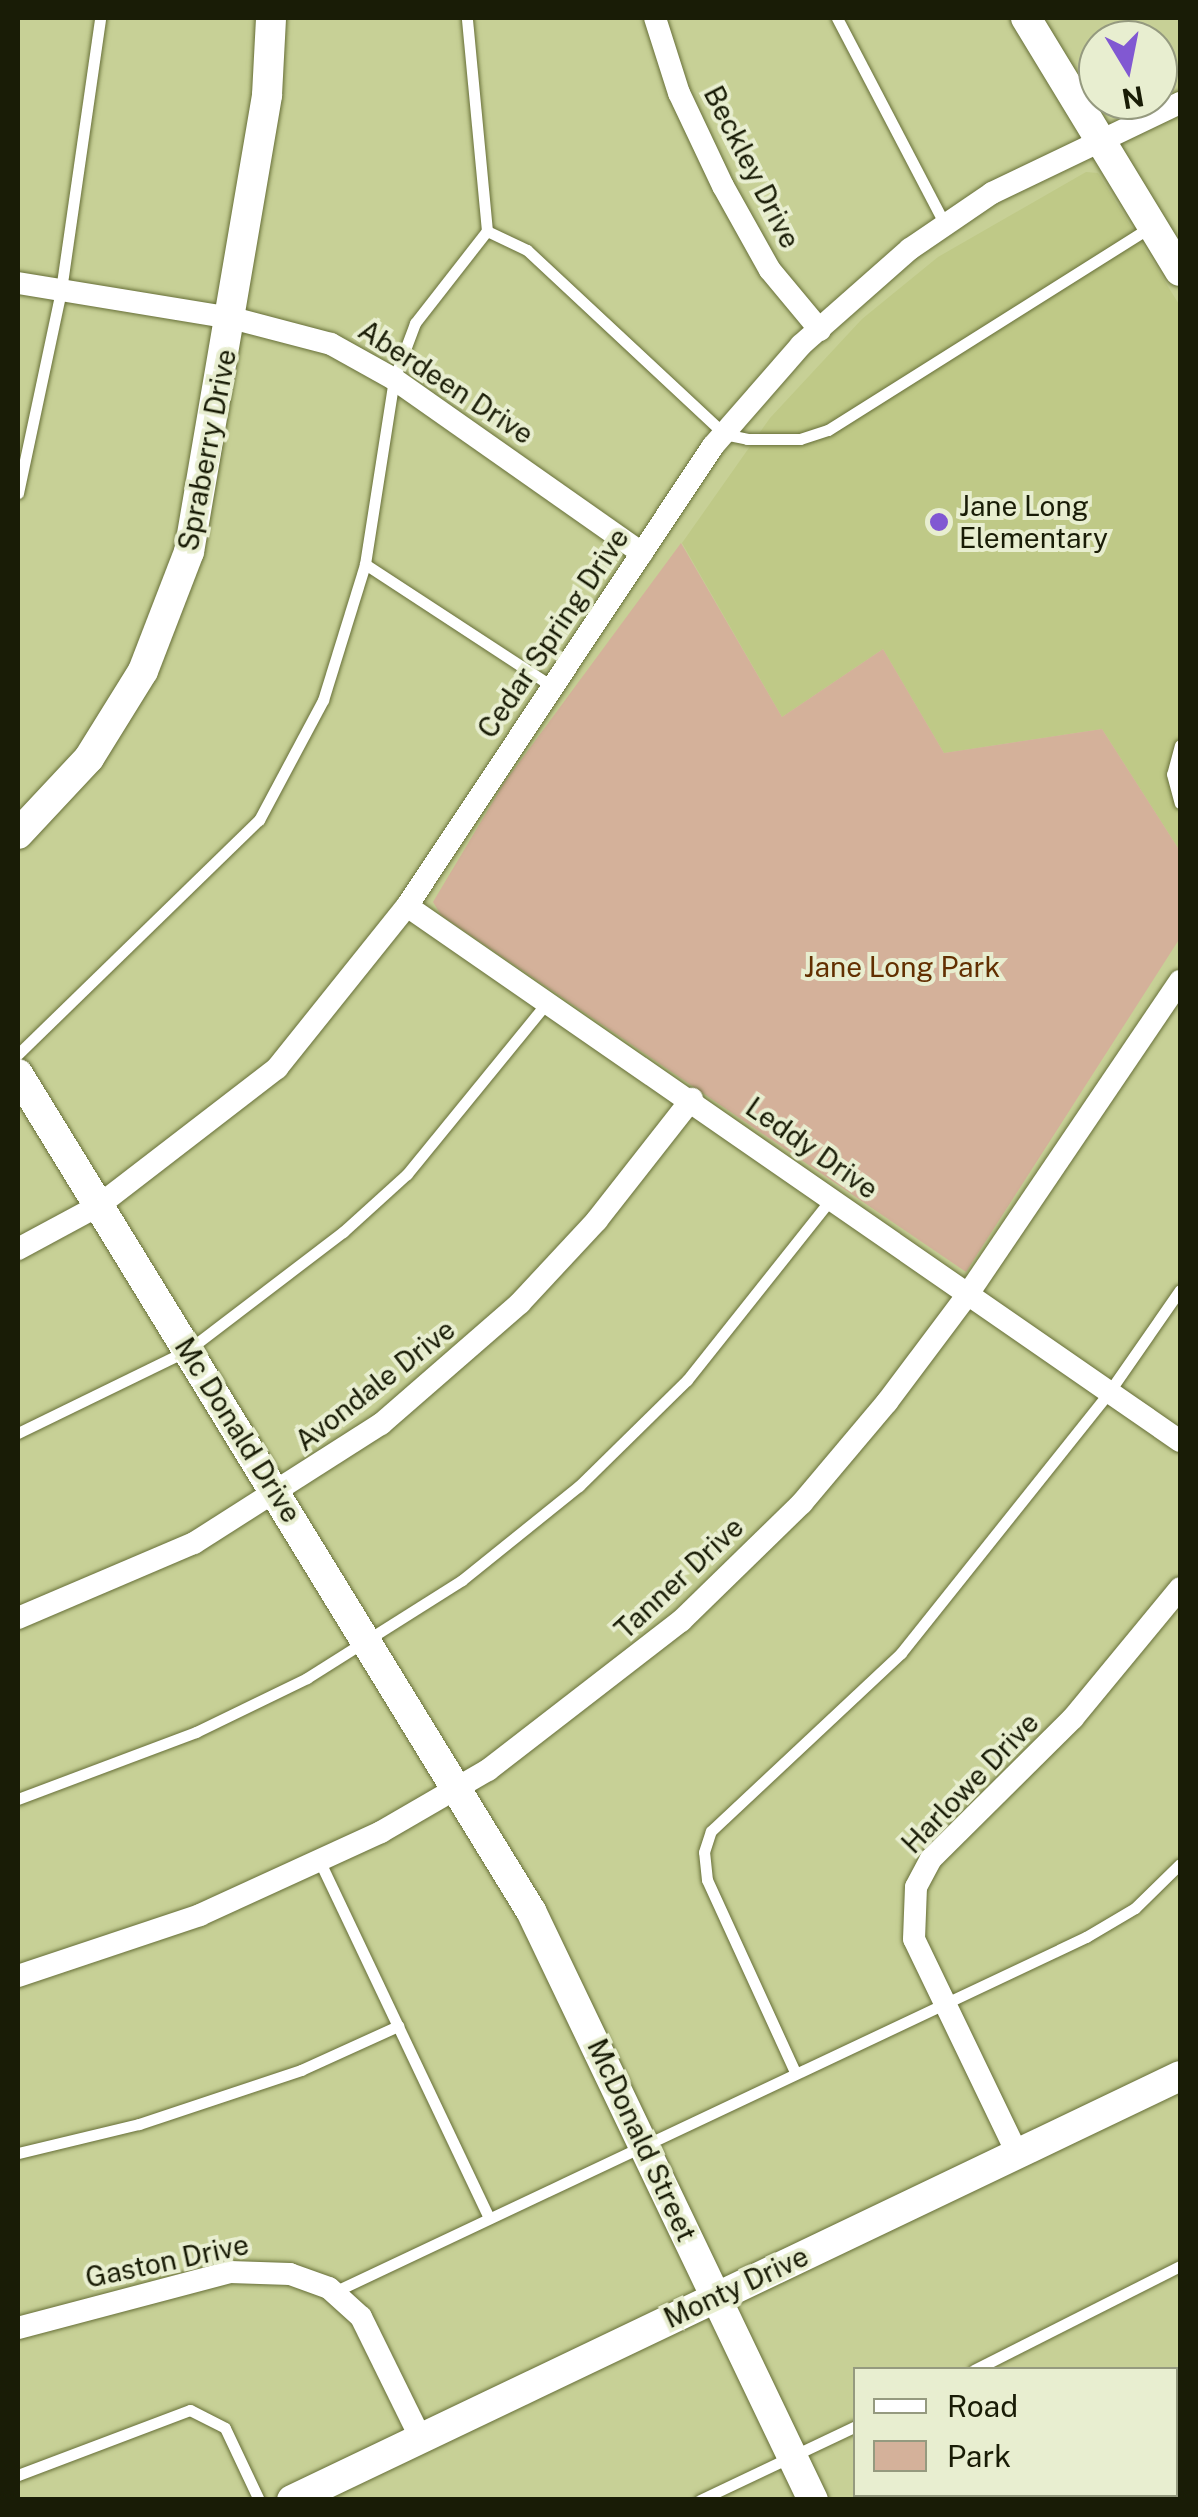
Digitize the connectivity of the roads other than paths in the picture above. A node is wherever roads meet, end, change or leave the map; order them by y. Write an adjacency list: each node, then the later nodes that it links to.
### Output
1 (100, 18): 14 (lane)
2 (271, 18): 15 (street, Spraberry Drive)
3 (467, 18): 11 (lane)
4 (654, 18): 16 (street, Beckley Drive)
5 (838, 18): 9 (lane)
6 (1026, 18): 8 (street)
7 (1180, 103): 8 (street, Cedar Spring Drive)
8 (1099, 139): 9 (street, Cedar Spring Drive); 10 (street)
9 (945, 224): 16 (street, Cedar Spring Drive)
10 (1152, 226): 12 (street); 18 (lane)
11 (487, 232): 17 (lane); 18 (lane)
12 (1180, 271)
13 (18, 282): 14 (street, Aberdeen Drive)
14 (61, 290): 15 (street, Aberdeen Drive); 19 (lane)
15 (232, 318): 17 (street, Aberdeen Drive); 25 (street, Spraberry Drive)
16 (820, 330): 18 (street, Cedar Spring Drive)
17 (394, 379): 20 (street, Aberdeen Drive); 21 (lane)
18 (724, 434): 20 (street, Cedar Spring Drive)
19 (18, 493)
20 (642, 553): 22 (street, Cedar Spring Drive)
21 (365, 564): 22 (lane); 29 (lane)
22 (554, 687): 26 (street, Cedar Spring Drive)
23 (1180, 745): 24 (lane)
24 (1180, 802)
25 (18, 834)
26 (407, 906): 28 (street, Leddy Drive); 33 (street, Cedar Spring Drive)
27 (1180, 981): 36 (street, Tanner Drive)
28 (548, 1001): 31 (street, Leddy Drive); 37 (lane)
29 (18, 1054)
30 (18, 1074): 33 (street, Mc Donald Drive)
31 (692, 1099): 32 (street, Leddy Drive); 41 (street, Avondale Drive)
32 (832, 1198): 36 (street, Leddy Drive); 44 (lane)
33 (98, 1206): 34 (street, Cedar Spring Drive); 37 (street, Mc Donald Drive)
34 (18, 1249)
35 (1180, 1290): 38 (lane)
36 (968, 1294): 38 (street, Leddy Drive); 45 (street, Tanner Drive)
37 (188, 1350): 39 (lane); 41 (street, Mc Donald Drive)
38 (1110, 1392): 40 (street, Leddy Drive); 52 (lane)
39 (18, 1433)
40 (1180, 1441)
41 (278, 1495): 43 (street, Avondale Drive); 44 (street, Mc Donald Drive)
42 (1180, 1588): 50 (street, Harlowe Drive)
43 (18, 1618)
44 (369, 1643): 45 (street, Mc Donald Drive); 46 (lane)
45 (458, 1786): 47 (street, Tanner Drive); 54 (street, McDonald Street)
46 (18, 1799)
47 (320, 1862): 49 (street, Tanner Drive); 51 (lane)
48 (1180, 1864): 50 (lane)
49 (18, 1976)
50 (944, 2002): 52 (lane); 56 (street, Harlowe Drive)
51 (398, 2026): 55 (lane); 57 (lane)
52 (796, 2072): 54 (lane)
53 (1180, 2076): 56 (street, Monty Drive)
54 (644, 2144): 57 (lane); 60 (street, McDonald Street)
55 (18, 2153)
56 (1017, 2153): 60 (street, Monty Drive)
57 (489, 2218): 59 (lane)
58 (1180, 2266): 62 (lane)
59 (334, 2292): 61 (street, Gaston Drive); 64 (street, Gaston Drive)
60 (715, 2297): 64 (street, Monty Drive); 65 (street, McDonald Street)
61 (18, 2328)
62 (980, 2367)
63 (853, 2427): 65 (lane)
64 (421, 2439): 68 (street, Monty Drive)
65 (792, 2456): 69 (lane); 70 (street, McDonald Street)
66 (18, 2476): 67 (lane)
67 (259, 2500)
68 (292, 2500)
69 (700, 2500)
70 (813, 2500)

